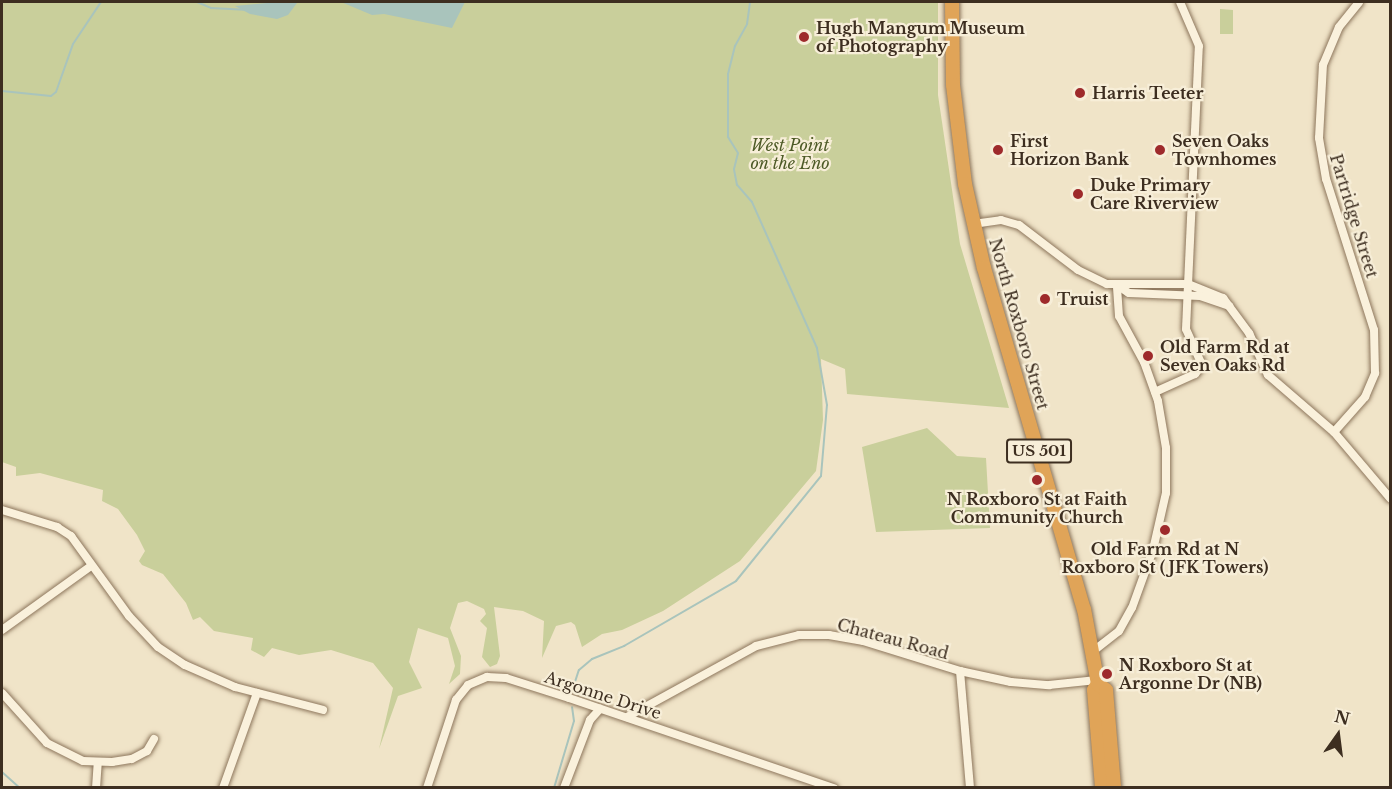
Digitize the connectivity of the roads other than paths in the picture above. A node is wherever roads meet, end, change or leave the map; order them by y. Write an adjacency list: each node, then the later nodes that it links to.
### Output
1 (952, 2): 4 (highway, North Roxboro Street / US 501)
2 (1180, 2): 5 (street)
3 (1359, 2): 10 (street, Partridge Street)
4 (973, 224): 6 (street); 15 (highway, North Roxboro Street / US 501)
5 (1188, 284): 6 (street); 7 (street); 8 (street)
6 (1117, 285): 7 (street); 9 (street)
7 (1188, 294): 8 (street); 9 (street)
8 (1229, 306): 10 (street)
9 (1155, 392): 15 (street)
10 (1334, 432): 11 (street)
11 (1390, 498)
12 (2, 510): 13 (street)
13 (92, 566): 14 (street); 19 (street)
14 (2, 630)
15 (1092, 652): 17 (highway, North Roxboro Street / US 501)
16 (960, 671): 17 (street, Chateau Road); 22 (street, Chateau Road); 31 (street)
17 (1097, 682): 25 (highway, North Roxboro Street / US 501)
18 (2, 693): 24 (street)
19 (257, 693): 20 (street); 27 (street)
20 (323, 710)
21 (600, 710): 22 (street, Argonne Drive); 28 (street, Argonne Drive); 29 (street)
22 (627, 717): 30 (street, Argonne Drive)
23 (154, 739): 24 (street)
24 (98, 762): 26 (street)
25 (1105, 786)
26 (96, 788)
27 (223, 788)
28 (427, 788)
29 (564, 788)
30 (834, 788)
31 (970, 788)

